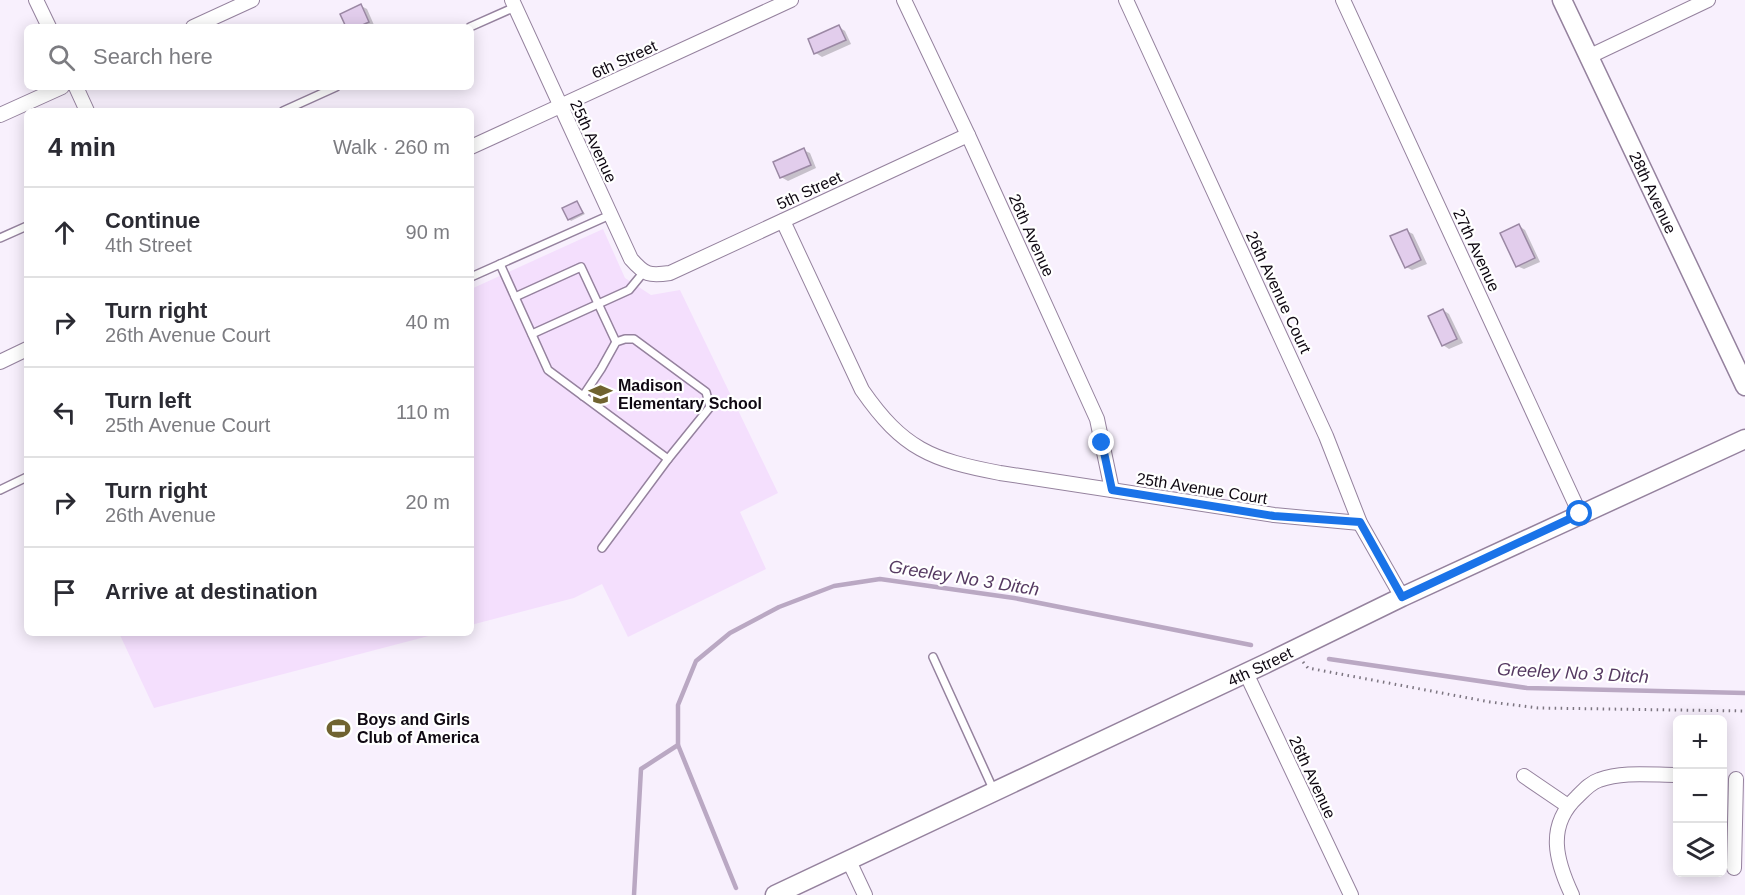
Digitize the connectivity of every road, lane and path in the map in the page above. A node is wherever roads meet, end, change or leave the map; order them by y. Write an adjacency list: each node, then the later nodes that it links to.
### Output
1 (36, 0): 10 (street)
2 (252, 0): 11 (street)
3 (791, 0): 17 (street, 6th Street)
4 (904, 0): 21 (street, 26th Avenue)
5 (1126, 0): 44 (street, 26th Avenue Court)
6 (1343, 0): 43 (street, 27th Avenue)
7 (1562, 0): 13 (main road, 28th Avenue)
8 (1708, 0): 13 (street)
9 (513, 3): 12 (lane); 17 (street, 25th Avenue)
10 (48, 24)
11 (200, 24)
12 (474, 25)
13 (1588, 57): 36 (main road, 28th Avenue)
14 (55, 90): 20 (street)
15 (77, 90): 18 (street)
16 (329, 90): 19 (lane)
17 (560, 106): 22 (street, 6th Street); 23 (street, 25th Avenue)
18 (86, 108)
19 (290, 108)
20 (0, 115)
21 (968, 135): 24 (street, 5th Street); 42 (street, 26th Avenue)
22 (474, 146)
23 (610, 215): 27 (lane); 28 (street, 25th Avenue)
24 (783, 221): 28 (street, 5th Street); 42 (street, 25th Avenue Court)
25 (24, 227): 26 (lane)
26 (0, 238)
27 (500, 264): 29 (lane); 30 (lane)
28 (643, 273): 31 (lane)
29 (474, 276)
30 (515, 297): 31 (lane); 32 (lane)
31 (598, 304): 32 (lane); 33 (lane)
32 (532, 333): 37 (lane)
33 (616, 342): 37 (lane); 39 (lane)
34 (24, 350): 35 (street)
35 (0, 362)
36 (1745, 386)
37 (582, 396): 39 (lane)
38 (1745, 439): 43 (main road, 4th Street)
39 (668, 459): 45 (lane)
40 (24, 478): 41 (lane)
41 (0, 490)
42 (1112, 490): 44 (street, 25th Avenue Court)
43 (1580, 514): 46 (main road, 4th Street)
44 (1360, 522): 46 (street, 26th Avenue Court)
45 (602, 548)
46 (1402, 597): 49 (main road, 4th Street)
47 (933, 657): 54 (lane)
48 (1308, 668): 50 (path)
49 (1246, 673): 54 (main road, 4th Street); 60 (street, 26th Avenue)
50 (1745, 711)
51 (1673, 776): 55 (street)
52 (1524, 777): 55 (street)
53 (1734, 779): 57 (street)
54 (994, 791): 56 (main road, 4th Street)
55 (1568, 806): 61 (street)
56 (849, 861): 58 (main road, 4th Street); 59 (street)
57 (1734, 868)
58 (775, 895)
59 (865, 895)
60 (1351, 895)
61 (1572, 895)

